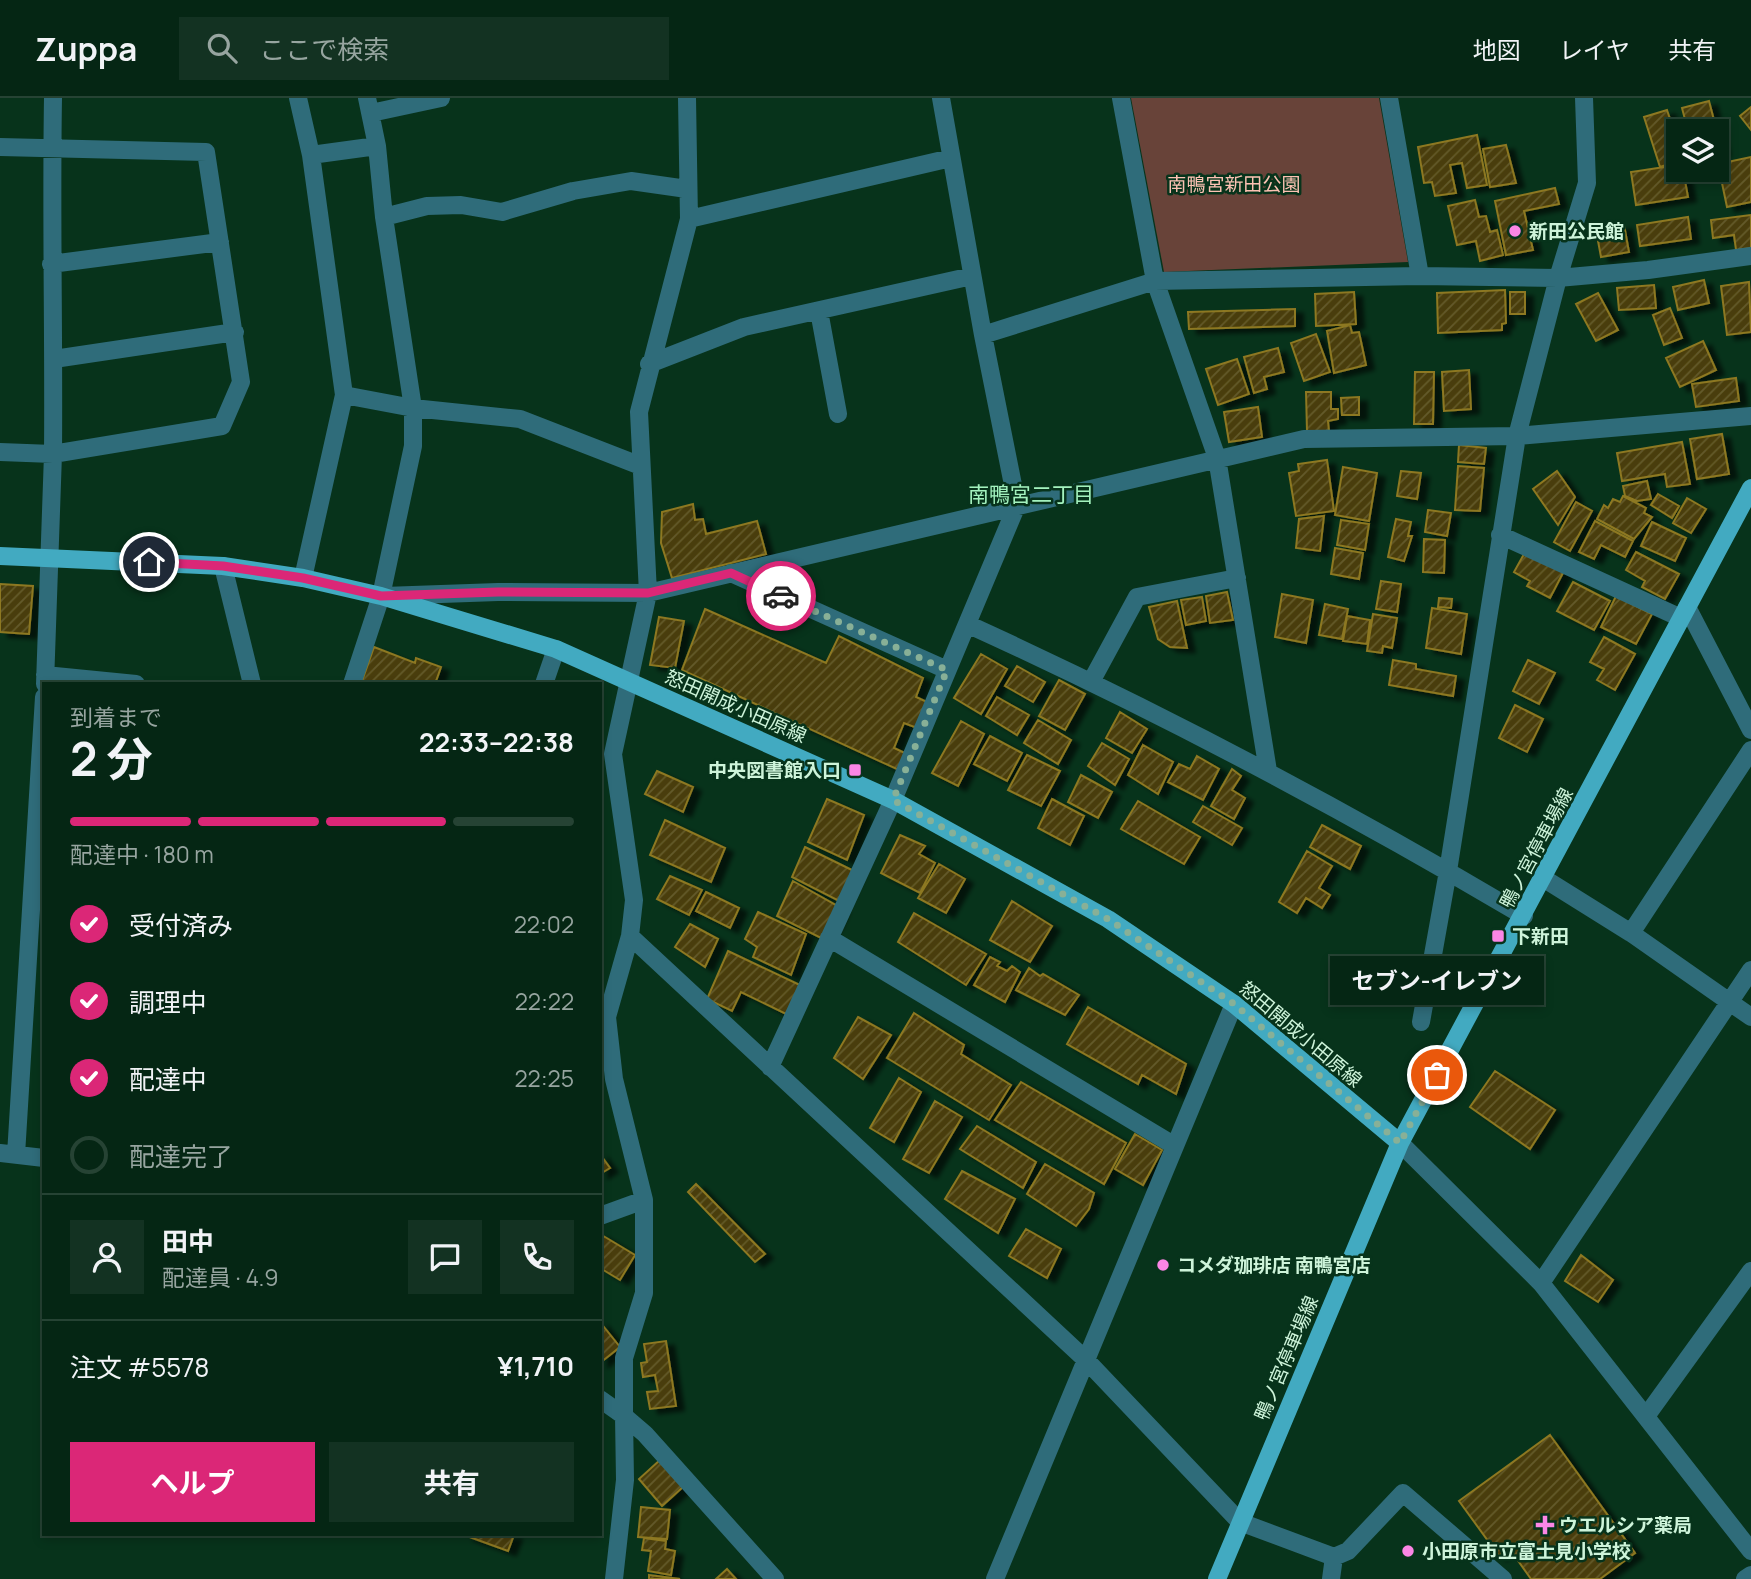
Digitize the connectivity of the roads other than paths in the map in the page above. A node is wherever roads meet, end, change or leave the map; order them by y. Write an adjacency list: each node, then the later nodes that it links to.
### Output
1 (54, 98): 12 (street)
2 (298, 98): 13 (street)
3 (441, 98): 9 (street)
4 (687, 98): 15 (street)
5 (942, 98): 14 (street)
6 (1121, 98): 24 (street)
7 (1389, 98): 21 (street)
8 (1584, 98): 23 (street)
9 (369, 105): 10 (street)
10 (377, 146): 13 (street); 16 (street)
11 (0, 148): 12 (street)
12 (52, 149): 18 (street); 20 (street)
13 (311, 155): 30 (street)
14 (951, 159): 17 (street); 22 (street)
15 (687, 189): 16 (street); 17 (street)
16 (384, 216): 31 (street)
17 (689, 219): 29 (street)
18 (220, 242): 20 (street); 26 (street)
19 (1751, 256): 23 (street)
20 (51, 264): 28 (street)
21 (1420, 275): 23 (street); 24 (street)
22 (972, 276): 25 (street); 27 (street)
23 (1558, 278): 34 (street)
24 (1155, 281): 27 (street); 37 (street)
25 (819, 311): 29 (street); 32 (street)
26 (235, 332): 28 (street); 36 (street)
27 (983, 335): 40 (street)
28 (54, 359): 36 (street)
29 (649, 364): 38 (street)
30 (344, 395): 31 (street); 46 (street)
31 (413, 408): 38 (street); 49 (street)
32 (838, 414)
33 (1751, 416): 34 (street)
34 (1517, 436): 37 (street); 41 (street)
35 (0, 452): 36 (street)
36 (53, 454): 43 (street)
37 (1217, 458): 40 (street); 47 (street)
38 (641, 466): 48 (street)
39 (1751, 488): 50 (main road, 鴨ノ宮停車場線)
40 (1017, 505): 45 (street); 51 (street)
41 (1500, 534): 50 (street); 66 (street)
42 (0, 556): 43 (main road, 怒田開成小田原線)
43 (52, 556): 44 (main road, 怒田開成小田原線); 54 (street)
44 (223, 566): 46 (main road, 怒田開成小田原線); 58 (street)
45 (731, 573): 48 (street); 53 (street)
46 (303, 578): 49 (main road, 怒田開成小田原線)
47 (1237, 578): 56 (street); 64 (street)
48 (648, 593): 49 (street); 55 (street)
49 (381, 596): 52 (main road, 怒田開成小田原線); 59 (street)
50 (1684, 613): 61 (street); 68 (main road, 鴨ノ宮停車場線)
51 (967, 624): 53 (street); 56 (street)
52 (556, 649): 55 (main road, 怒田開成小田原線); 60 (street)
53 (947, 670): 65 (street)
54 (45, 680): 57 (street)
55 (627, 680): 65 (main road, 怒田開成小田原線); 71 (street)
56 (1092, 680): 64 (street)
57 (90, 682)
58 (252, 682)
59 (353, 682)
60 (545, 682)
61 (1751, 730)
62 (1751, 750): 70 (street)
63 (42, 757): 67 (street)
64 (1268, 771): 66 (street)
65 (893, 800): 72 (street); 75 (main road, 怒田開成小田原線)
66 (1448, 871): 69 (street); 77 (street)
67 (38, 877): 81 (street)
68 (1543, 878): 69 (main road, 鴨ノ宮停車場線); 70 (street)
69 (1524, 916): 79 (main road, 鴨ノ宮停車場線)
70 (1631, 933): 74 (street)
71 (630, 936): 78 (street); 83 (street)
72 (829, 938): 78 (street); 80 (street)
73 (1751, 970): 74 (street)
74 (1729, 1000): 76 (street); 86 (street)
75 (1234, 1004): 79 (main road, 怒田開成小田原線); 80 (street)
76 (1751, 1017)
77 (1421, 1022)
78 (770, 1067): 87 (street)
79 (1400, 1143): 86 (street); 91 (main road, 鴨ノ宮停車場線)
80 (1175, 1146): 87 (street)
81 (8, 1154): 82 (street)
82 (42, 1158)
83 (644, 1200): 84 (street); 90 (street)
84 (602, 1215)
85 (1751, 1271): 89 (street)
86 (1541, 1283): 89 (street)
87 (1086, 1360): 91 (street); 97 (street)
88 (602, 1400): 90 (street)
89 (1647, 1415): 92 (street)
90 (624, 1416): 95 (street); 96 (street)
91 (1240, 1522): 93 (street); 98 (main road, 鴨ノ宮停車場線)
92 (1751, 1551)
93 (1334, 1557): 99 (street); 100 (street)
94 (1751, 1575): 101 (street)
95 (614, 1579)
96 (775, 1579)
97 (995, 1579)
98 (1217, 1579)
99 (1331, 1579)
100 (1503, 1579)
101 (1745, 1579)

